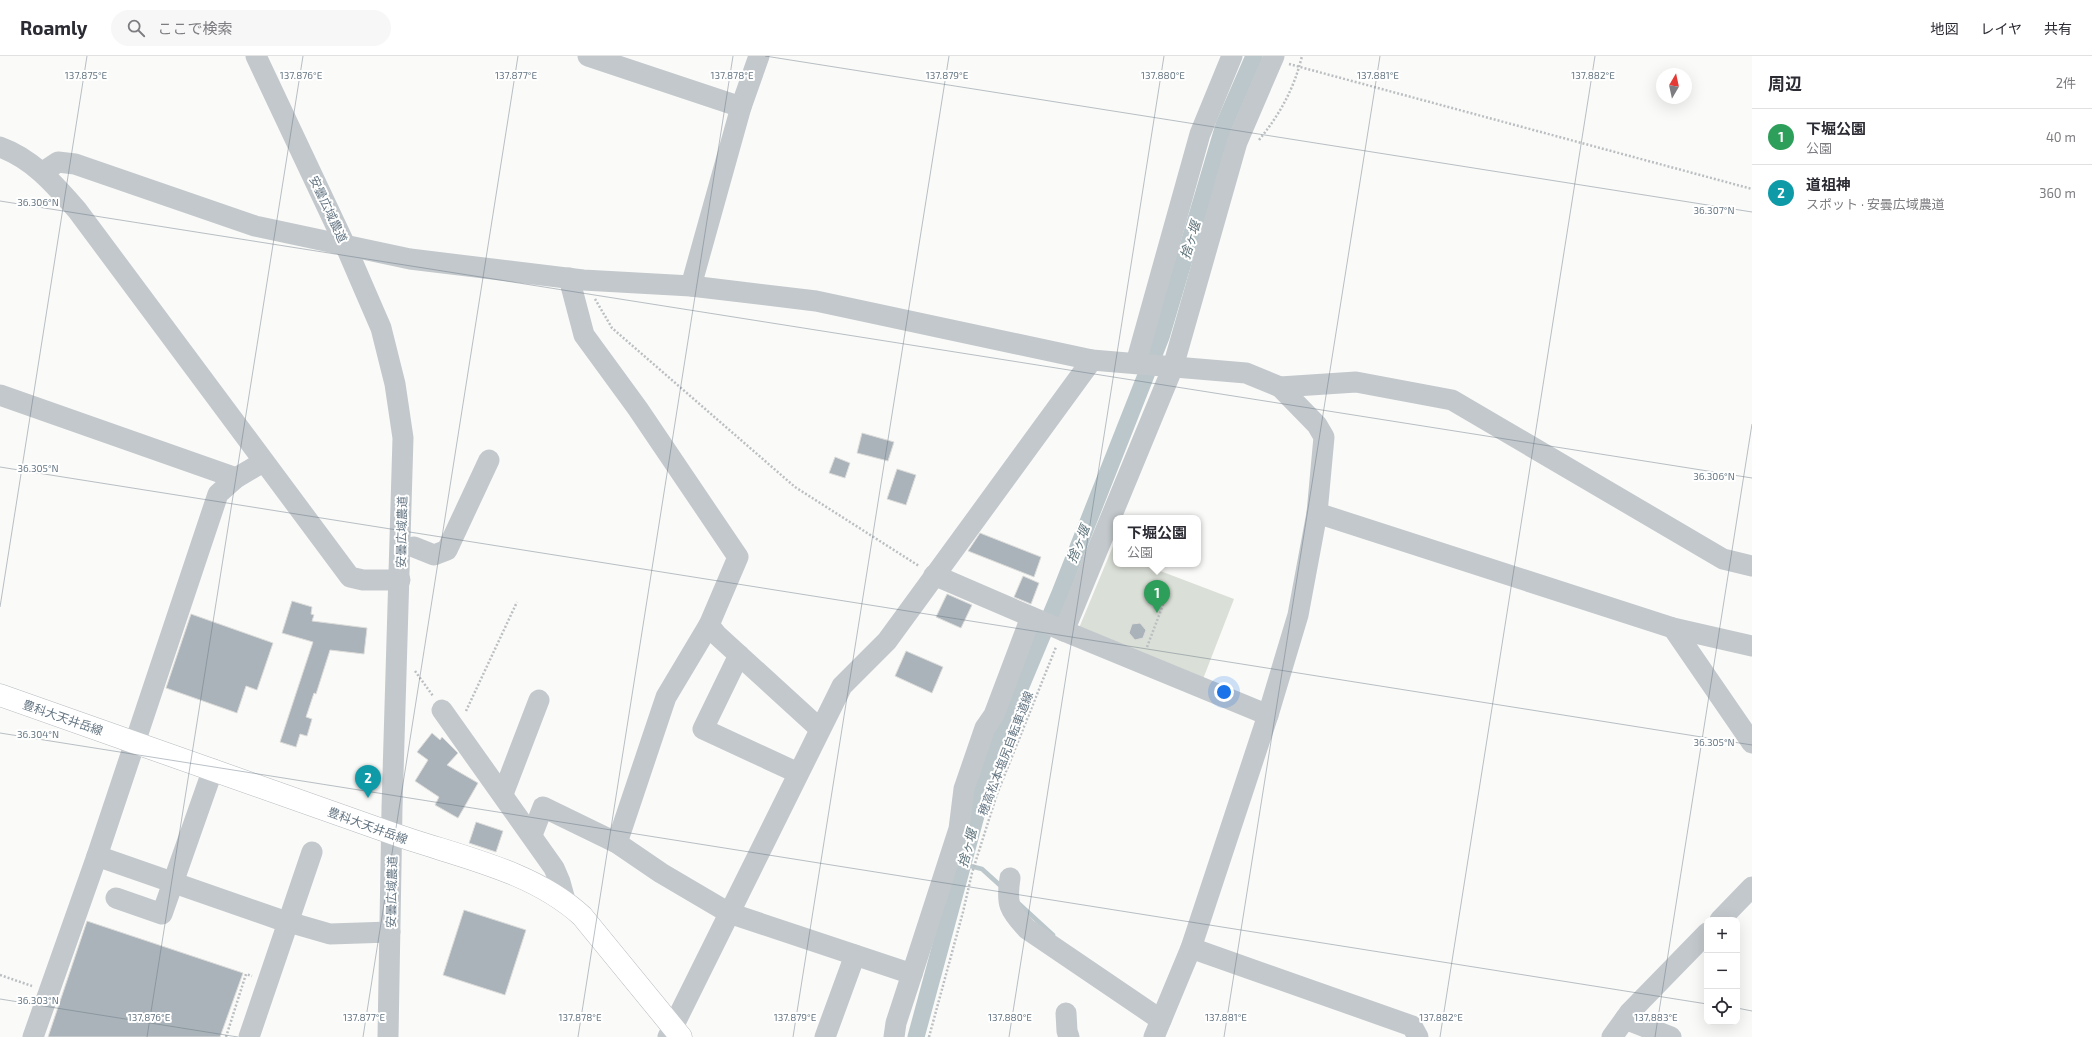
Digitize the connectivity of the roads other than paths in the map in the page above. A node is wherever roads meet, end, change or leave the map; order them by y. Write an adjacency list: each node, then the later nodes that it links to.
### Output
1 (256, 56): 9 (street, 安曇広域農道)
2 (588, 56): 6 (street)
3 (758, 56): 6 (street)
4 (1232, 56): 13 (street)
5 (1274, 58): 14 (street)
6 (741, 107): 11 (street)
7 (0, 147): 8 (street)
8 (43, 172): 9 (street); 18 (street)
9 (346, 247): 10 (street); 24 (street, 安曇広域農道)
10 (576, 279): 11 (street); 26 (street)
11 (691, 286): 12 (street)
12 (1092, 360): 13 (street); 23 (street)
13 (1138, 364): 14 (street)
14 (1168, 367): 15 (street); 28 (street)
15 (1280, 387): 20 (street); 22 (street)
16 (0, 395): 19 (street)
17 (489, 460): 21 (street)
18 (263, 462): 19 (street); 24 (street)
19 (236, 478): 36 (street)
20 (1317, 513): 27 (street); 34 (street)
21 (414, 547)
22 (1752, 566)
23 (934, 575): 25 (street); 35 (street)
24 (400, 580): 41 (street, 安曇広域農道)
25 (1031, 617): 28 (street); 58 (street)
26 (709, 625): 30 (street); 43 (street)
27 (1673, 628): 29 (street); 37 (street)
28 (1061, 633): 34 (street)
29 (1752, 646)
30 (739, 655): 35 (street); 39 (street)
31 (0, 695): 36 (main road, 豊科大天井岳線)
32 (539, 700): 40 (street)
33 (442, 710): 40 (street)
34 (1268, 715): 56 (street)
35 (820, 729): 39 (street)
36 (135, 742): 38 (main road, 豊科大天井岳線); 45 (street)
37 (1752, 743)
38 (213, 769): 41 (main road, 豊科大天井岳線); 47 (street)
39 (798, 773): 51 (street)
40 (503, 794): 42 (street)
41 (392, 834): 50 (main road, 豊科大天井岳線); 54 (street, 安曇広域農道)
42 (532, 835): 43 (street); 50 (street)
43 (617, 843): 51 (street)
44 (312, 852): 53 (street)
45 (96, 856): 47 (street); 63 (street)
46 (1010, 878): 61 (street)
47 (173, 883): 49 (street); 53 (street)
48 (1752, 887): 52 (street)
49 (116, 898)
50 (565, 900): 62 (main road, 豊科大天井岳線)
51 (729, 913): 57 (street); 62 (street)
52 (1723, 917)
53 (288, 922): 54 (street); 64 (street)
54 (390, 932): 65 (street, 安曇広域農道)
55 (1704, 936): 60 (street)
56 (1190, 948): 61 (street); 69 (street)
57 (855, 955): 58 (street); 66 (street)
58 (912, 974): 67 (street)
59 (1066, 1013): 68 (street)
60 (1625, 1019): 70 (street); 71 (street)
61 (1158, 1029)
62 (674, 1034)
63 (33, 1037)
64 (249, 1037)
65 (388, 1037)
66 (825, 1037)
67 (894, 1037)
68 (1069, 1037)
69 (1418, 1037)
70 (1612, 1037)
71 (1670, 1037)

